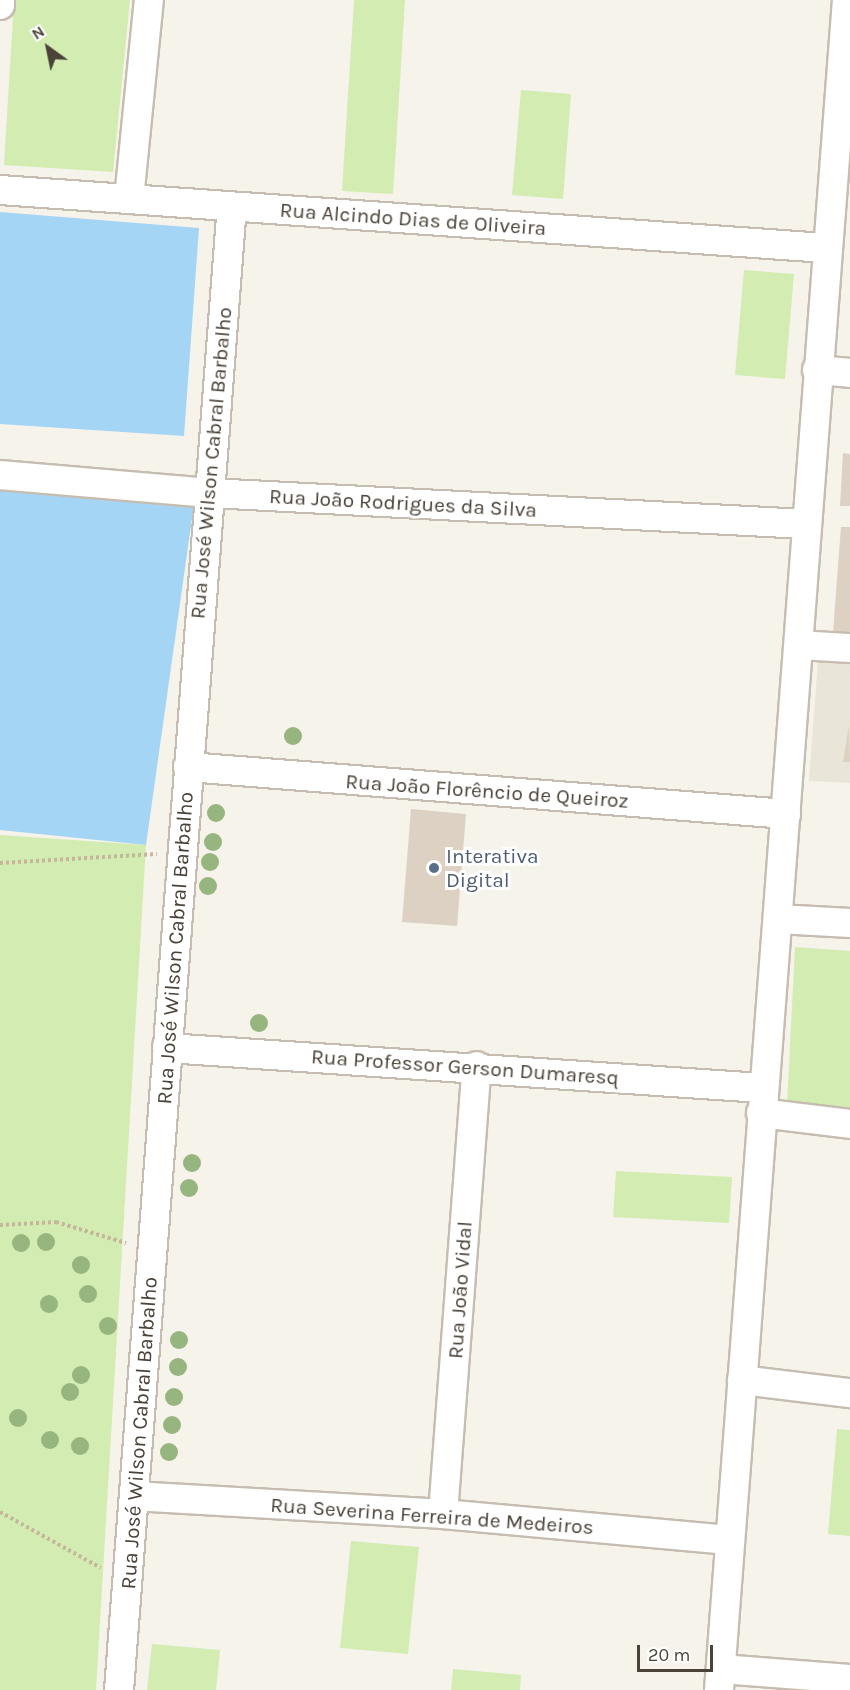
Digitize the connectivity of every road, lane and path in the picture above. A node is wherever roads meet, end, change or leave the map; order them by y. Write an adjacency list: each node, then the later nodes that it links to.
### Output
1 (0, 0): 4 (street)
2 (149, 0): 7 (street)
3 (847, 0): 5 (street)
4 (0, 5)
5 (844, 89): 9 (street)
6 (0, 190): 7 (street, Rua Alcindo Dias de Oliveira)
7 (129, 199): 8 (street, Rua Alcindo Dias de Oliveira)
8 (232, 206): 9 (street, Rua Alcindo Dias de Oliveira); 13 (street, Rua José Wilson Cabral Barbalho)
9 (826, 248): 10 (street)
10 (817, 370): 11 (street); 14 (street)
11 (850, 373)
12 (0, 475): 13 (street, Rua João Rodrigues da Silva)
13 (210, 493): 14 (street, Rua João Rodrigues da Silva); 17 (street, Rua José Wilson Cabral Barbalho)
14 (806, 524): 15 (street)
15 (799, 645): 16 (street); 18 (street)
16 (850, 648)
17 (188, 767): 18 (street, Rua João Florêncio de Queiroz); 19 (street, Rua José Wilson Cabral Barbalho)
18 (786, 814): 21 (street)
19 (181, 853): 20 (path); 23 (street, Rua José Wilson Cabral Barbalho)
20 (0, 863)
21 (778, 919): 22 (street); 25 (street)
22 (850, 923)
23 (167, 1048): 24 (street, Rua Professor Gerson Dumaresq); 28 (street, Rua José Wilson Cabral Barbalho)
24 (477, 1066): 25 (street, Rua Professor Gerson Dumaresq); 33 (street, Rua João Vidal)
25 (761, 1100): 26 (street, Rua Professor Gerson Dumaresq); 29 (street)
26 (850, 1124)
27 (0, 1225): 28 (path)
28 (153, 1244): 31 (street, Rua José Wilson Cabral Barbalho)
29 (742, 1380): 30 (street); 34 (street)
30 (850, 1393)
31 (134, 1496): 33 (street, Rua Severina Ferreira de Medeiros); 35 (street, Rua José Wilson Cabral Barbalho)
32 (0, 1512): 35 (path)
33 (443, 1514): 34 (street, Rua Severina Ferreira de Medeiros)
34 (729, 1540): 36 (street)
35 (127, 1590): 38 (street, Rua José Wilson Cabral Barbalho)
36 (720, 1679): 37 (street)
37 (850, 1680)
38 (119, 1690)

